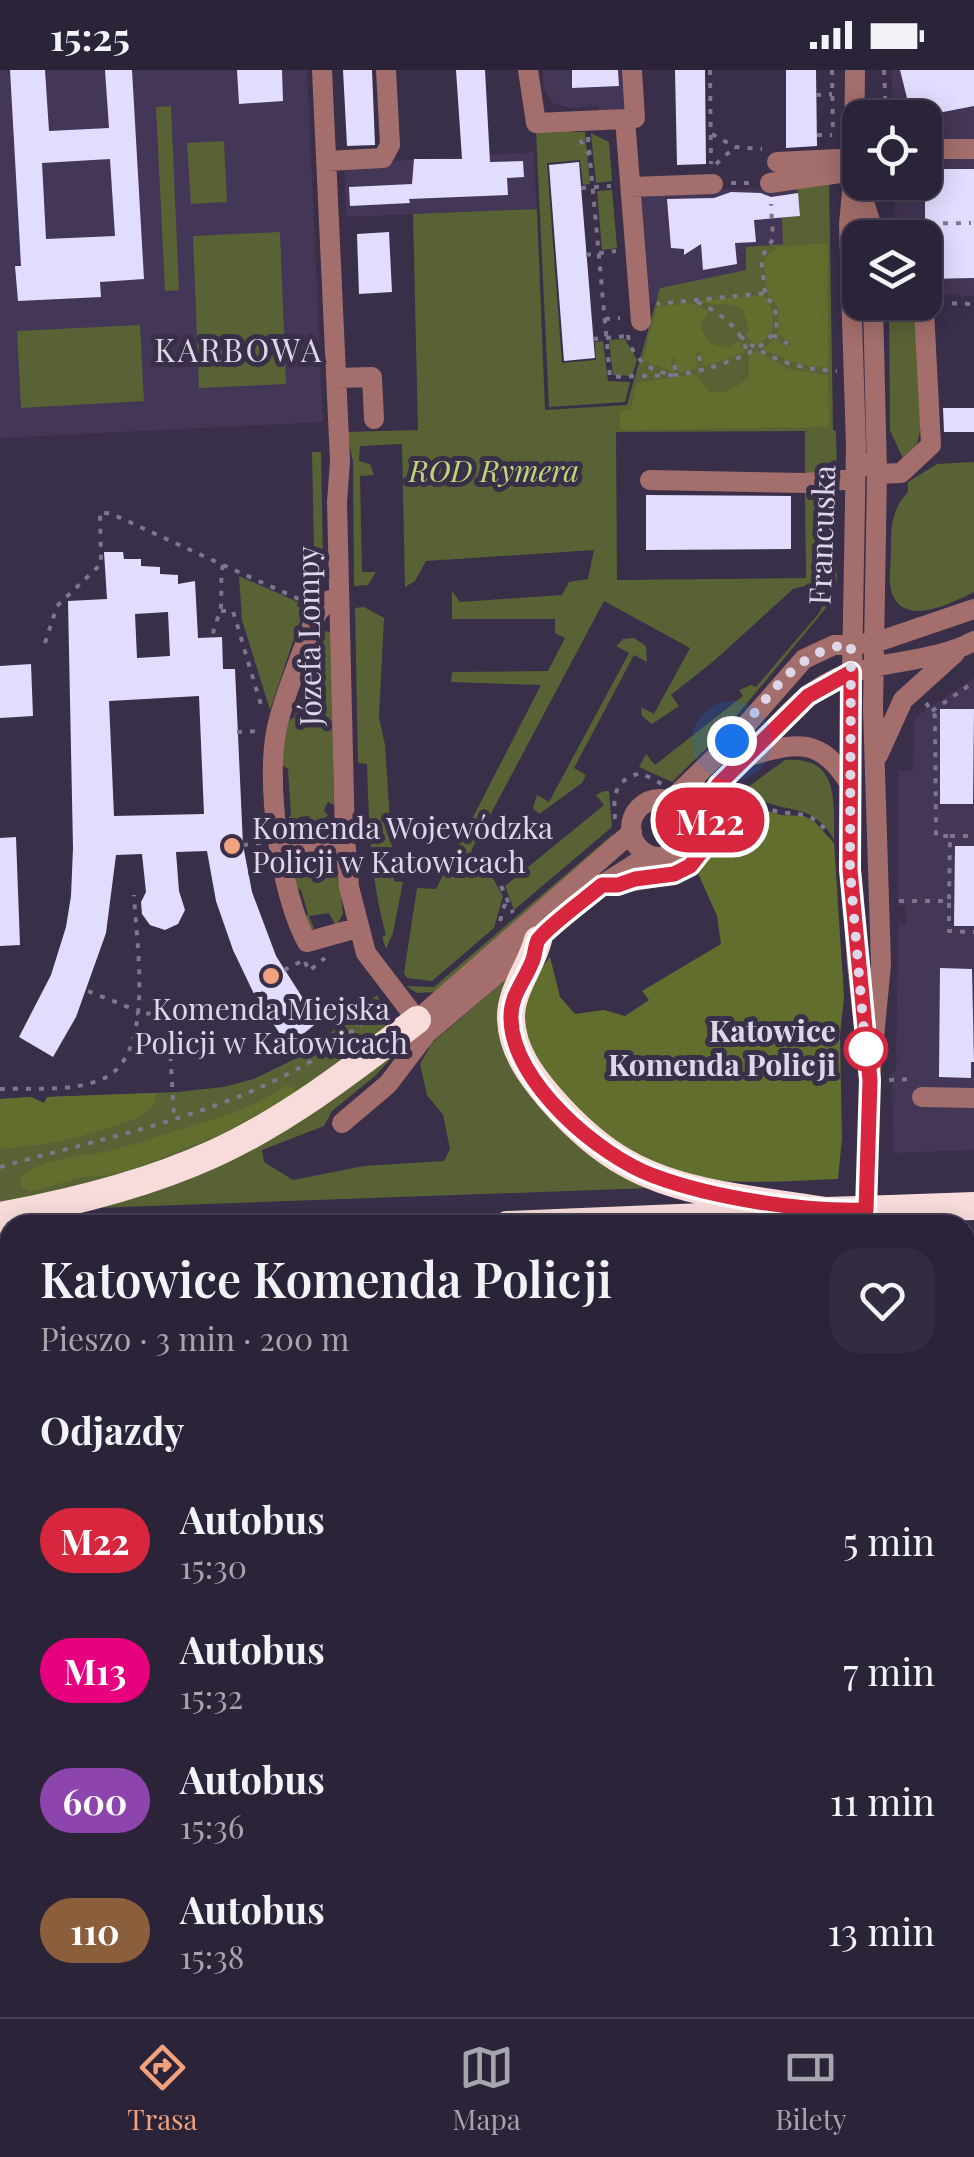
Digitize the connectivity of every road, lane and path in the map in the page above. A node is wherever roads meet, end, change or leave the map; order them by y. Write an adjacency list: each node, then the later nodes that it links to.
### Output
1 (322, 70): 22 (street, Józefa Lompy)
2 (386, 70): 22 (street)
3 (528, 70): 12 (street)
4 (632, 70): 12 (street)
5 (710, 70): 15 (path)
6 (855, 70): 10 (street, Francuska)
7 (884, 70): 11 (path)
8 (816, 94): 9 (path)
9 (832, 94)
10 (855, 100)
11 (885, 100)
12 (625, 119): 26 (street)
13 (574, 129): 21 (path)
14 (587, 129): 21 (path)
15 (712, 134): 18 (path); 18 (path)
16 (816, 135): 17 (path)
17 (833, 136)
18 (734, 147): 24 (path)
19 (974, 148): 20 (street)
20 (942, 149)
21 (590, 156): 28 (path)
22 (327, 161): 57 (street, Józefa Lompy)
23 (842, 163): 24 (street)
24 (773, 172): 25 (path); 37 (path)
25 (713, 184): 26 (street)
26 (623, 186): 28 (path); 41 (street)
27 (581, 188): 28 (path)
28 (593, 188): 33 (path)
29 (852, 200): 59 (street, Francuska)
30 (971, 223): 31 (path)
31 (942, 225)
32 (620, 251): 33 (path)
33 (599, 254): 34 (path); 36 (path)
34 (586, 255)
35 (612, 273): 36 (path)
36 (600, 274): 42 (path)
37 (765, 293): 38 (path); 45 (path)
38 (692, 300): 41 (path); 46 (path)
39 (942, 303): 40 (path)
40 (974, 304)
41 (641, 314): 42 (path)
42 (605, 319): 47 (path)
43 (873, 320): 60 (street, Francuska)
44 (925, 320): 60 (street)
45 (773, 334): 49 (path); 50 (path)
46 (740, 336): 50 (path); 51 (path)
47 (606, 337): 48 (path); 56 (path); 56 (path)
48 (593, 338)
49 (788, 344)
50 (757, 348): 51 (path); 55 (path)
51 (747, 353): 54 (path)
52 (698, 356): 54 (path)
53 (674, 362): 56 (path)
54 (702, 370): 56 (path)
55 (838, 371)
56 (676, 375)
57 (336, 378): 58 (street); 66 (street, Józefa Lompy)
58 (374, 419)
59 (856, 446): 60 (street); 61 (street, Francuska)
60 (877, 474): 65 (street, Francuska)
61 (855, 479): 62 (street); 75 (street, Francuska)
62 (650, 480)
63 (223, 564): 67 (path); 71 (path); 72 (path)
64 (838, 586): 68 (path)
65 (876, 588): 70 (street); 73 (street, Francuska)
66 (339, 597): 93 (street, Józefa Lompy); 94 (street)
67 (309, 603)
68 (807, 605)
69 (974, 609): 70 (street)
70 (909, 633): 73 (street)
71 (213, 637)
72 (45, 643)
73 (874, 643): 75 (street); 76 (street, Francuska)
74 (969, 643): 76 (street); 84 (street)
75 (851, 645): 77 (street, Francuska); 88 (street)
76 (874, 669): 77 (street); 84 (street, Francuska)
77 (851, 672): 83 (street); 85 (street, Francuska)
78 (974, 682): 80 (path)
79 (927, 705): 80 (path)
80 (932, 711): 91 (path)
81 (262, 731): 82 (path)
82 (237, 732)
83 (748, 756): 85 (street); 86 (street)
84 (876, 762): 115 (street, Francuska)
85 (850, 784): 115 (street, Francuska)
86 (718, 785): 89 (street); 98 (street)
87 (740, 789): 96 (path)
88 (672, 792): 89 (street); 90 (street); 90 (path)
89 (688, 818): 97 (street)
90 (624, 829): 97 (street); 114 (street)
91 (950, 836): 92 (path); 103 (path)
92 (974, 836)
93 (345, 839): 94 (street); 105 (street, Józefa Lompy)
94 (272, 844): 95 (path); 105 (street)
95 (242, 845)
96 (836, 845)
97 (649, 854): 98 (street)
98 (602, 885): 108 (street)
99 (501, 886): 101 (path)
100 (134, 895): 113 (path)
101 (507, 897): 104 (path); 106 (path)
102 (894, 901): 103 (path)
103 (949, 902): 107 (path)
104 (514, 915)
105 (357, 928): 112 (street, Józefa Lompy)
106 (498, 929)
107 (974, 932)
108 (538, 940): 114 (street); 123 (highway)
109 (304, 960): 110 (path)
110 (284, 970)
111 (88, 991): 113 (path)
112 (393, 992): 114 (street, Józefa Lompy); 119 (path)
113 (138, 1013): 116 (path); 119 (path)
114 (422, 1027): 120 (street); 124 (highway)
115 (870, 1080): 126 (street, Francuska)
116 (0, 1089)
117 (922, 1098): 118 (street)
118 (974, 1098)
119 (174, 1117): 121 (path)
120 (342, 1123)
121 (0, 1166)
122 (961, 1206): 123 (highway, bridge)
123 (825, 1211): 125 (highway)
124 (4, 1215)
125 (734, 1215)
126 (865, 1215)

